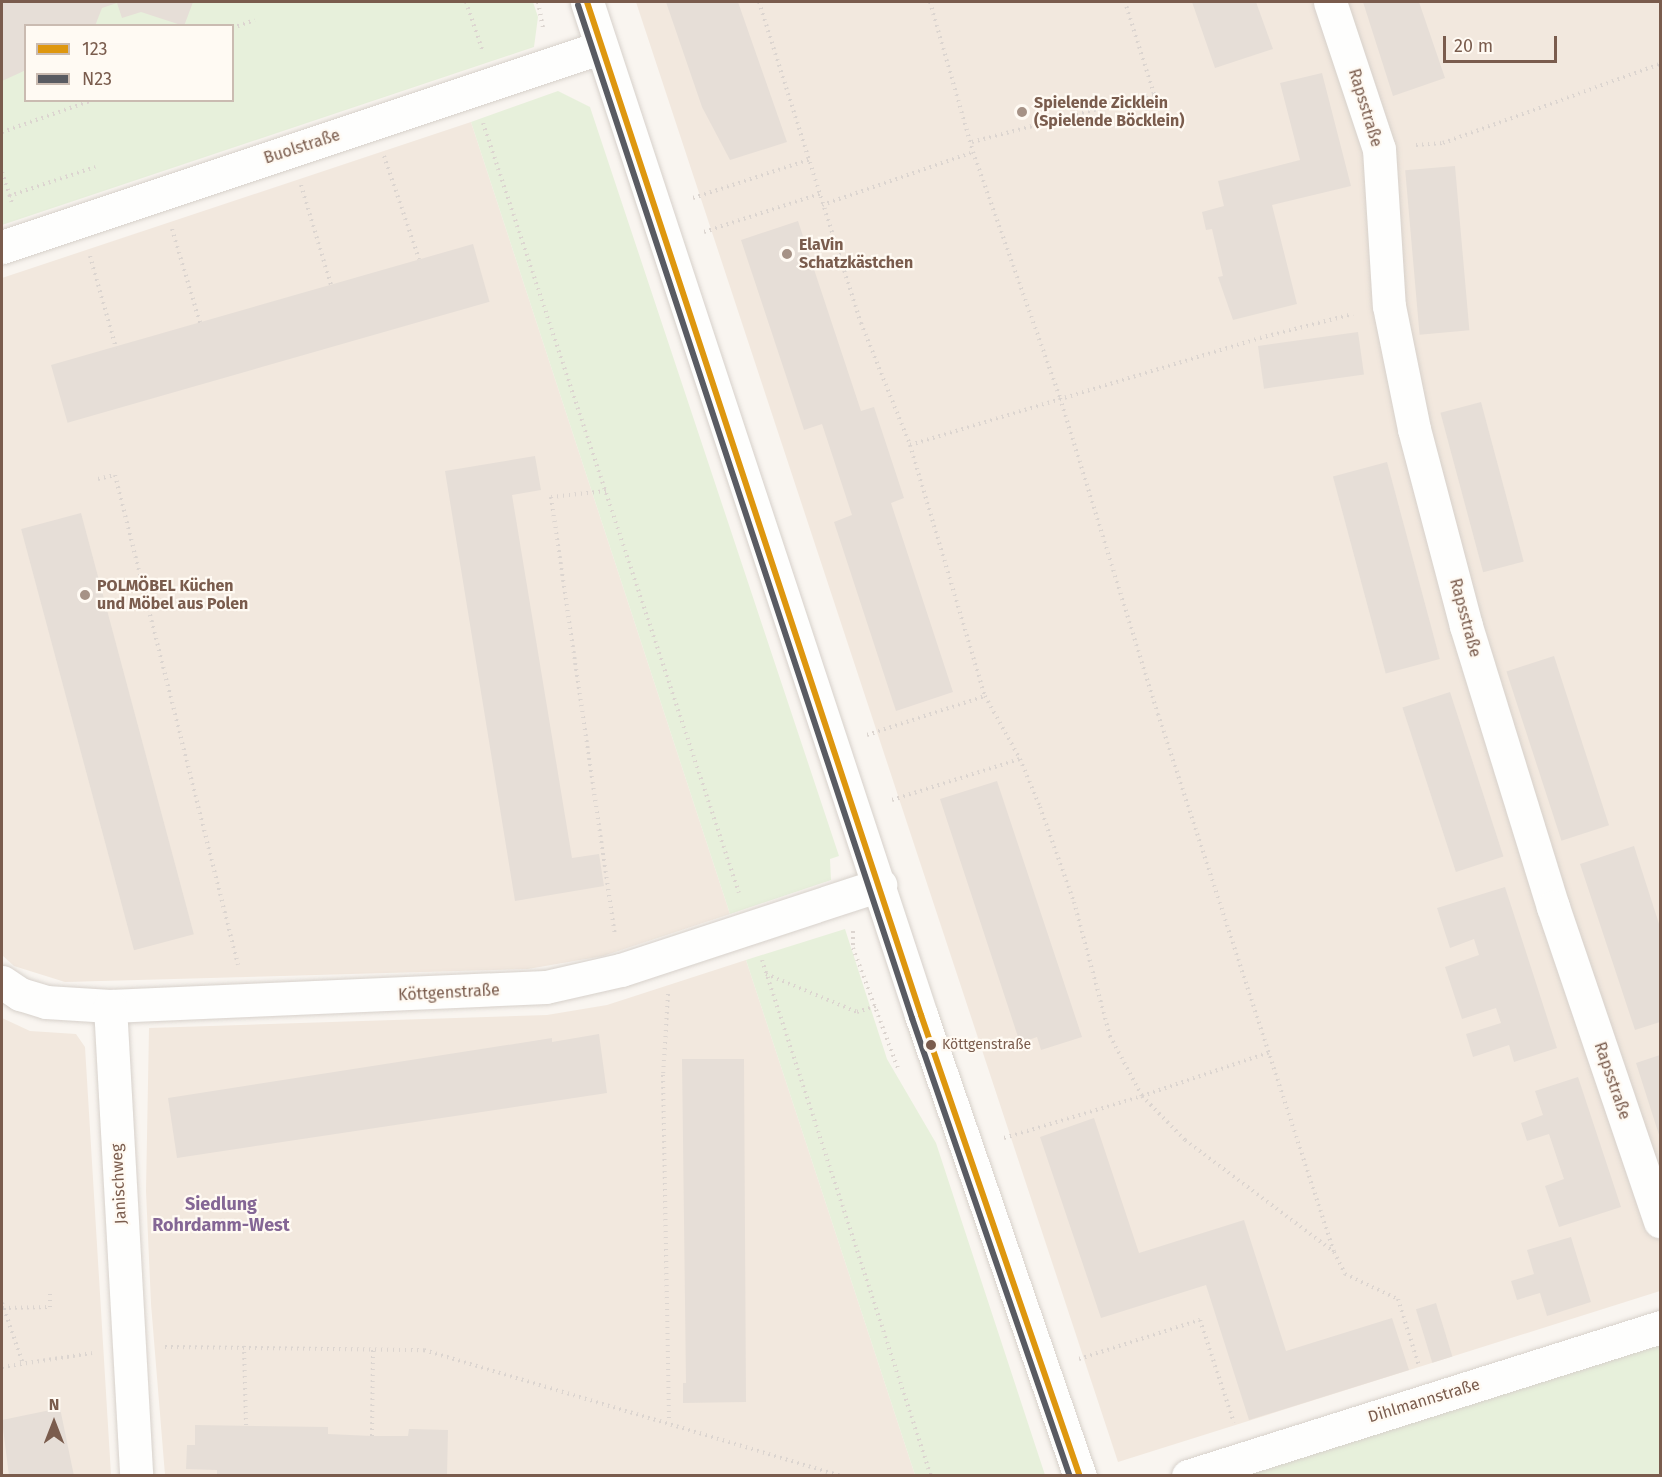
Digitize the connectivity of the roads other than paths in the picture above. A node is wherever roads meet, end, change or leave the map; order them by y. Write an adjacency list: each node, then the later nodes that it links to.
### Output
1 (587, 2): 3 (street)
2 (1330, 2): 8 (street, Rapsstraße)
3 (602, 47): 4 (street, Buolstraße); 5 (street)
4 (2, 247)
5 (880, 885): 7 (street, Köttgenstraße); 11 (street)
6 (2, 982): 7 (street)
7 (110, 1006): 10 (street, Janischweg)
8 (1660, 1221)
9 (1660, 1327): 12 (street, Dihlmannstraße)
10 (136, 1476)
11 (1080, 1476)
12 (1188, 1476)

